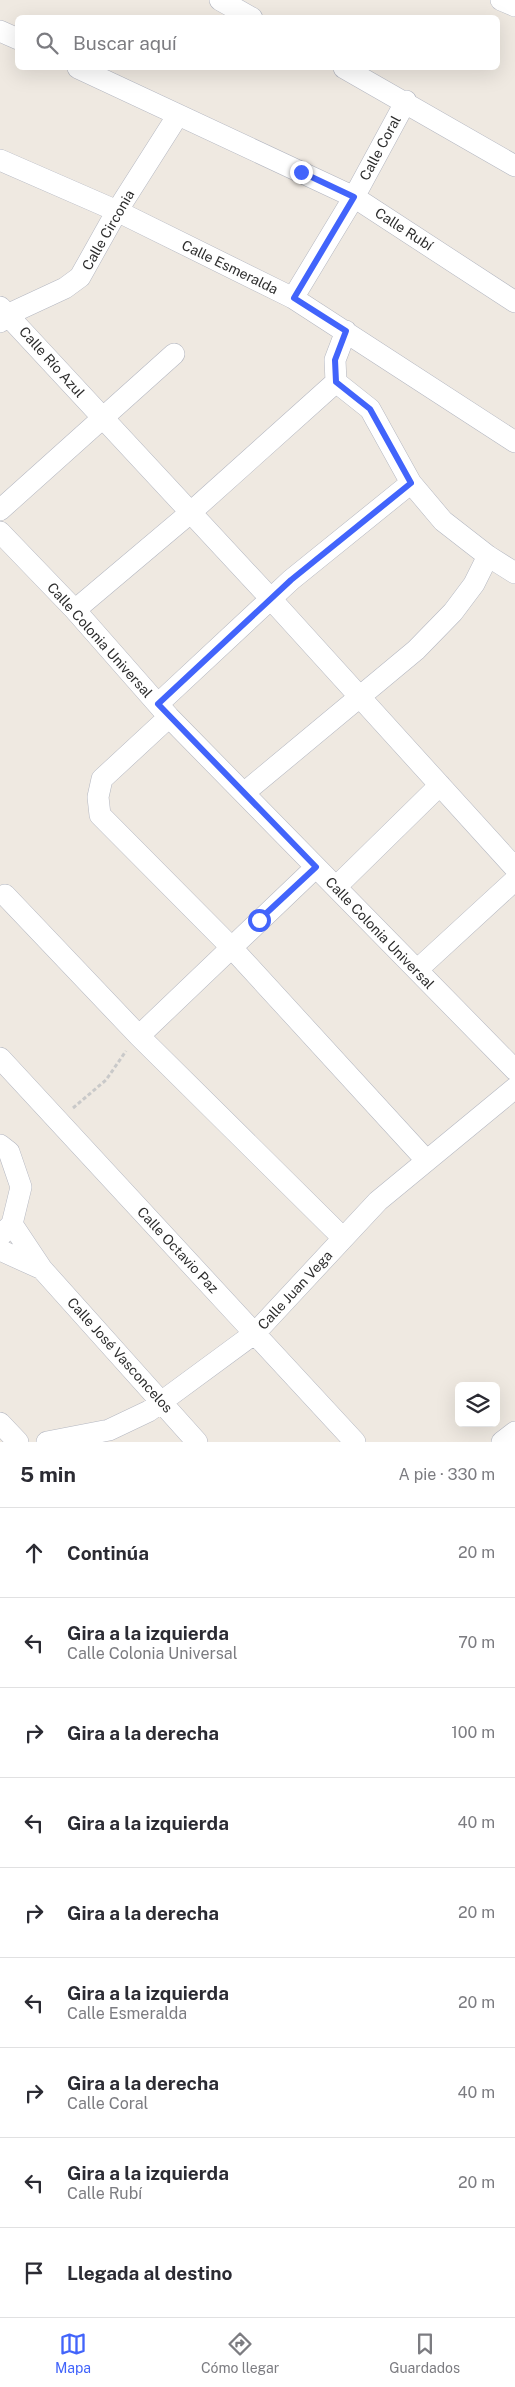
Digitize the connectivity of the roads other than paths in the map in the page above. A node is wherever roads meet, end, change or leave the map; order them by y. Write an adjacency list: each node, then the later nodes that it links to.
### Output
1 (220, 0): 4 (street)
2 (502, 0): 3 (street)
3 (515, 6)
4 (247, 15)
5 (0, 31): 6 (street)
6 (15, 38)
7 (82, 70): 10 (street, Calle Rubí)
8 (348, 70): 9 (street)
9 (406, 101): 12 (street); 13 (street, Calle Coral)
10 (178, 115): 13 (street, Calle Rubí); 14 (street, Calle Circonia)
11 (0, 160): 14 (street, Calle Esmeralda)
12 (515, 166)
13 (354, 197): 15 (street, Calle Coral); 16 (street, Calle Rubí)
14 (117, 211): 15 (street, Calle Esmeralda); 17 (street, Calle Circonia)
15 (294, 298): 18 (street, Calle Esmeralda)
16 (515, 302)
17 (3, 314): 21 (street, Calle Río Azul)
18 (346, 331): 20 (street); 22 (street, Calle Esmeralda)
19 (174, 354): 21 (street)
20 (336, 382): 23 (street); 25 (street)
21 (104, 418): 24 (street); 25 (street, Calle Río Azul)
22 (515, 442)
23 (411, 483): 27 (street); 29 (street)
24 (0, 510)
25 (190, 513): 29 (street, Calle Río Azul); 30 (street)
26 (0, 532): 30 (street, Calle Colonia Universal)
27 (488, 556): 28 (street); 31 (street)
28 (515, 574)
29 (271, 599): 31 (street, Calle Río Azul); 32 (street)
30 (75, 610): 32 (street, Calle Colonia Universal)
31 (359, 697): 33 (street, Calle Río Azul); 34 (street)
32 (164, 710): 34 (street, Calle Colonia Universal); 40 (street)
33 (440, 785): 36 (street, Calle Río Azul); 38 (street)
34 (244, 793): 35 (street, Calle Colonia Universal)
35 (316, 867): 38 (street, Calle Colonia Universal); 40 (street)
36 (515, 868)
37 (515, 880): 41 (street)
38 (336, 887): 41 (street, Calle Colonia Universal)
39 (5, 896): 42 (street)
40 (231, 947): 42 (street); 47 (street)
41 (416, 970): 44 (street, Calle Colonia Universal)
42 (139, 1036): 49 (street)
43 (0, 1060): 52 (street, Calle Octavio Paz)
44 (515, 1070)
45 (515, 1088): 47 (street, Calle Juan Vega)
46 (0, 1145): 48 (street)
47 (426, 1160): 49 (street, Calle Juan Vega)
48 (6, 1230): 51 (street, Calle José Vasconcelos)
49 (343, 1238): 52 (street, Calle Juan Vega)
50 (0, 1250): 51 (street, Calle José Vasconcelos)
51 (42, 1269): 53 (street, Calle José Vasconcelos)
52 (255, 1333): 53 (street, Calle Juan Vega); 59 (street, Calle Octavio Paz)
53 (162, 1402): 57 (street, Calle Juan Vega); 58 (street, Calle José Vasconcelos)
54 (0, 1423): 56 (street)
55 (515, 1432): 60 (street)
56 (18, 1442)
57 (47, 1442)
58 (197, 1442)
59 (355, 1442)
60 (502, 1442)

